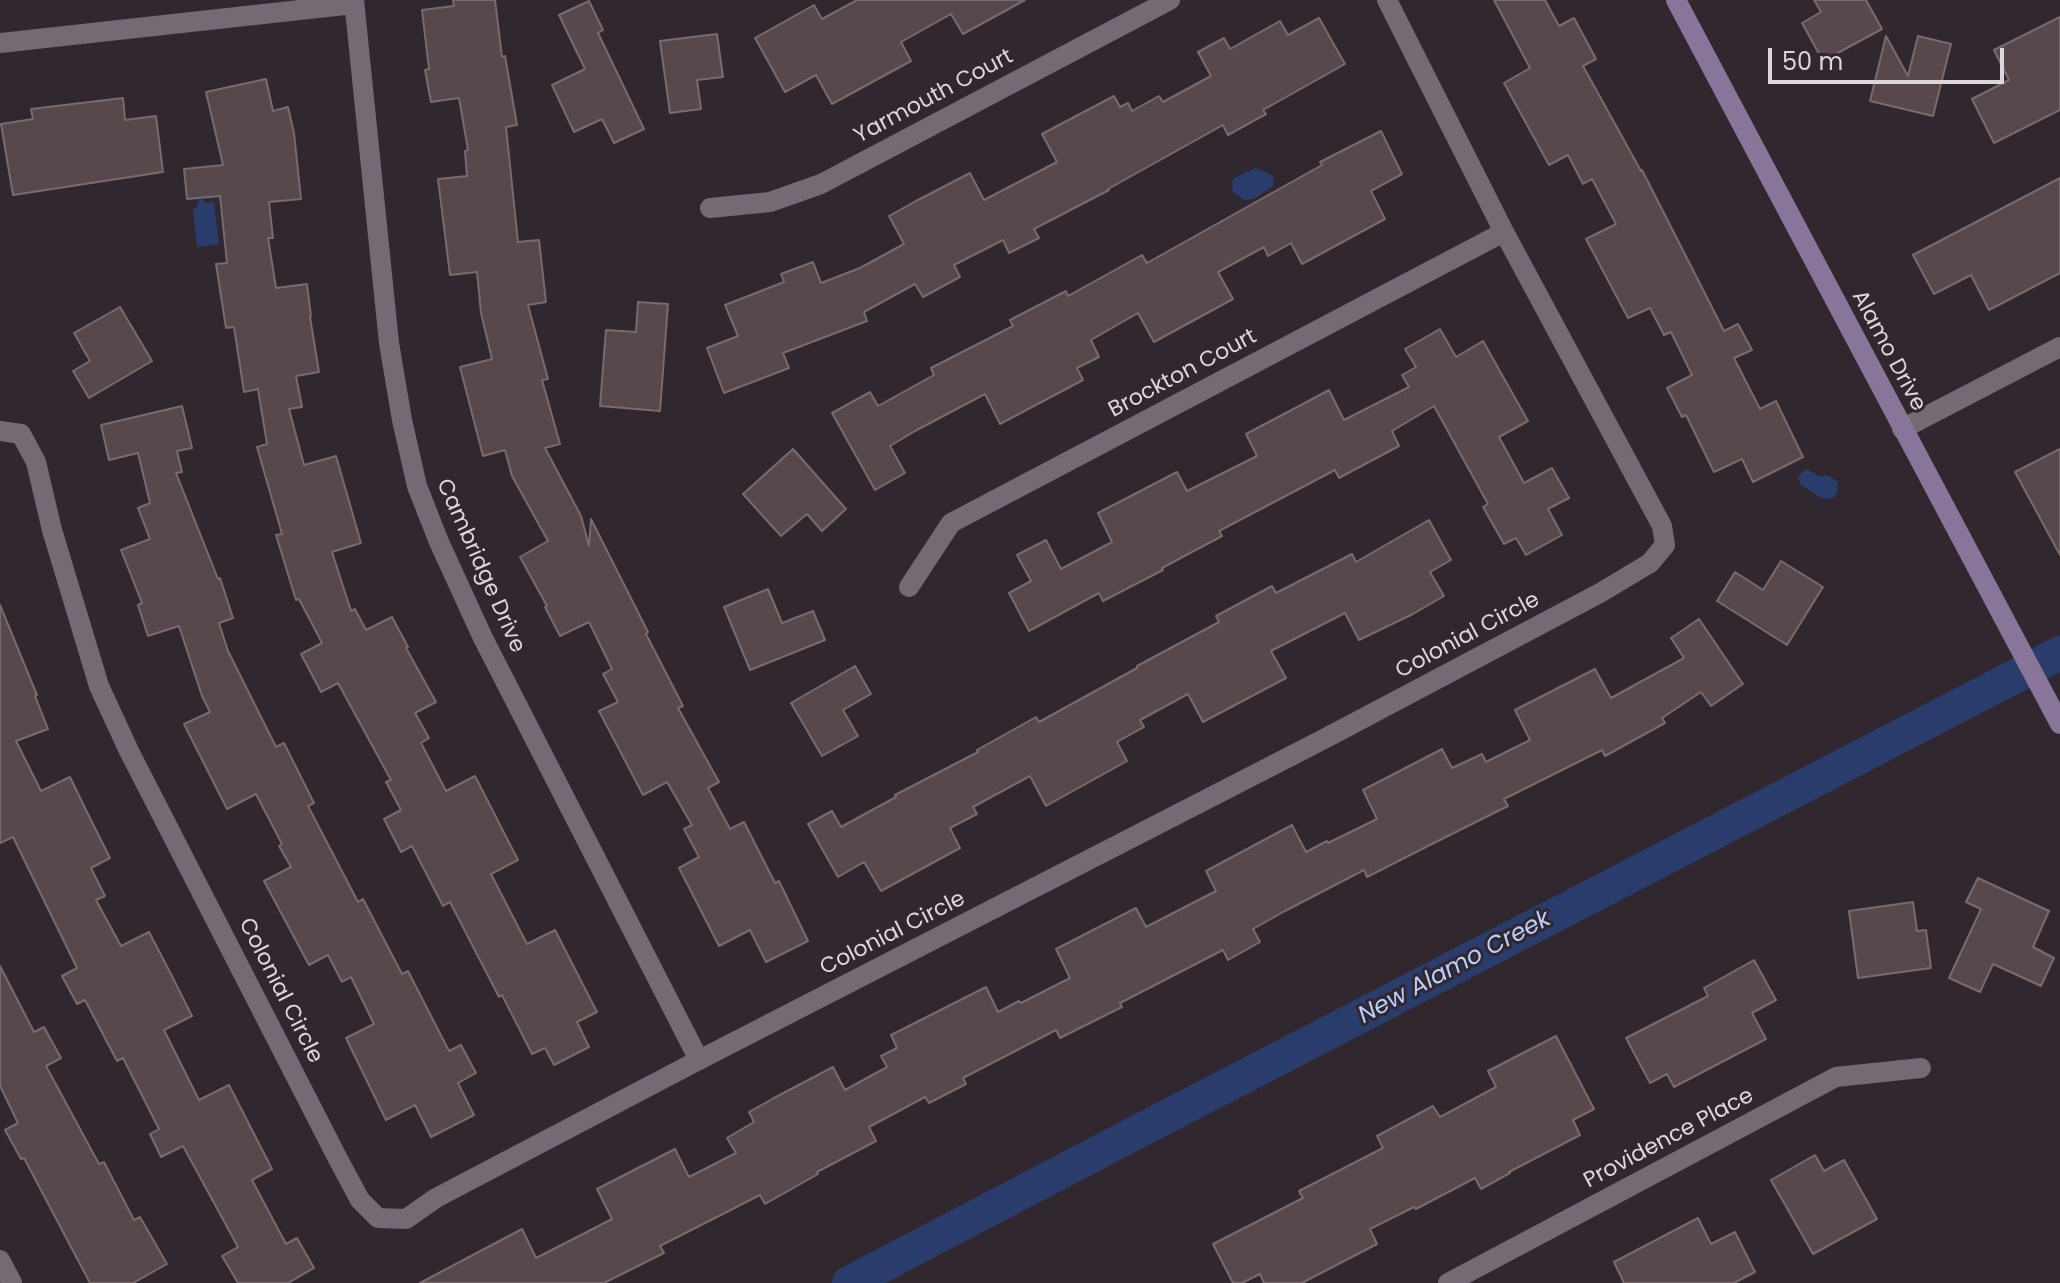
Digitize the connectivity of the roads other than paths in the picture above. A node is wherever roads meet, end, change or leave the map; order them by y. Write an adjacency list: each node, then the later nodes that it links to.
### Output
1 (1170, 0): 6 (street, Yarmouth Court)
2 (1387, 0): 7 (street, Colonial Circle)
3 (1676, 0): 9 (main road, Alamo Drive)
4 (354, 2): 5 (street); 13 (street, Cambridge Drive)
5 (0, 43)
6 (710, 208)
7 (1504, 232): 11 (street, Brockton Court); 13 (street, Colonial Circle)
8 (2060, 347): 9 (street)
9 (1902, 429): 12 (main road, Alamo Drive)
10 (0, 431): 13 (street, Colonial Circle)
11 (909, 587)
12 (2060, 724)
13 (699, 1060)
14 (1921, 1068): 17 (street, Providence Place)
15 (0, 1260): 16 (street)
16 (12, 1283)
17 (1448, 1283)

